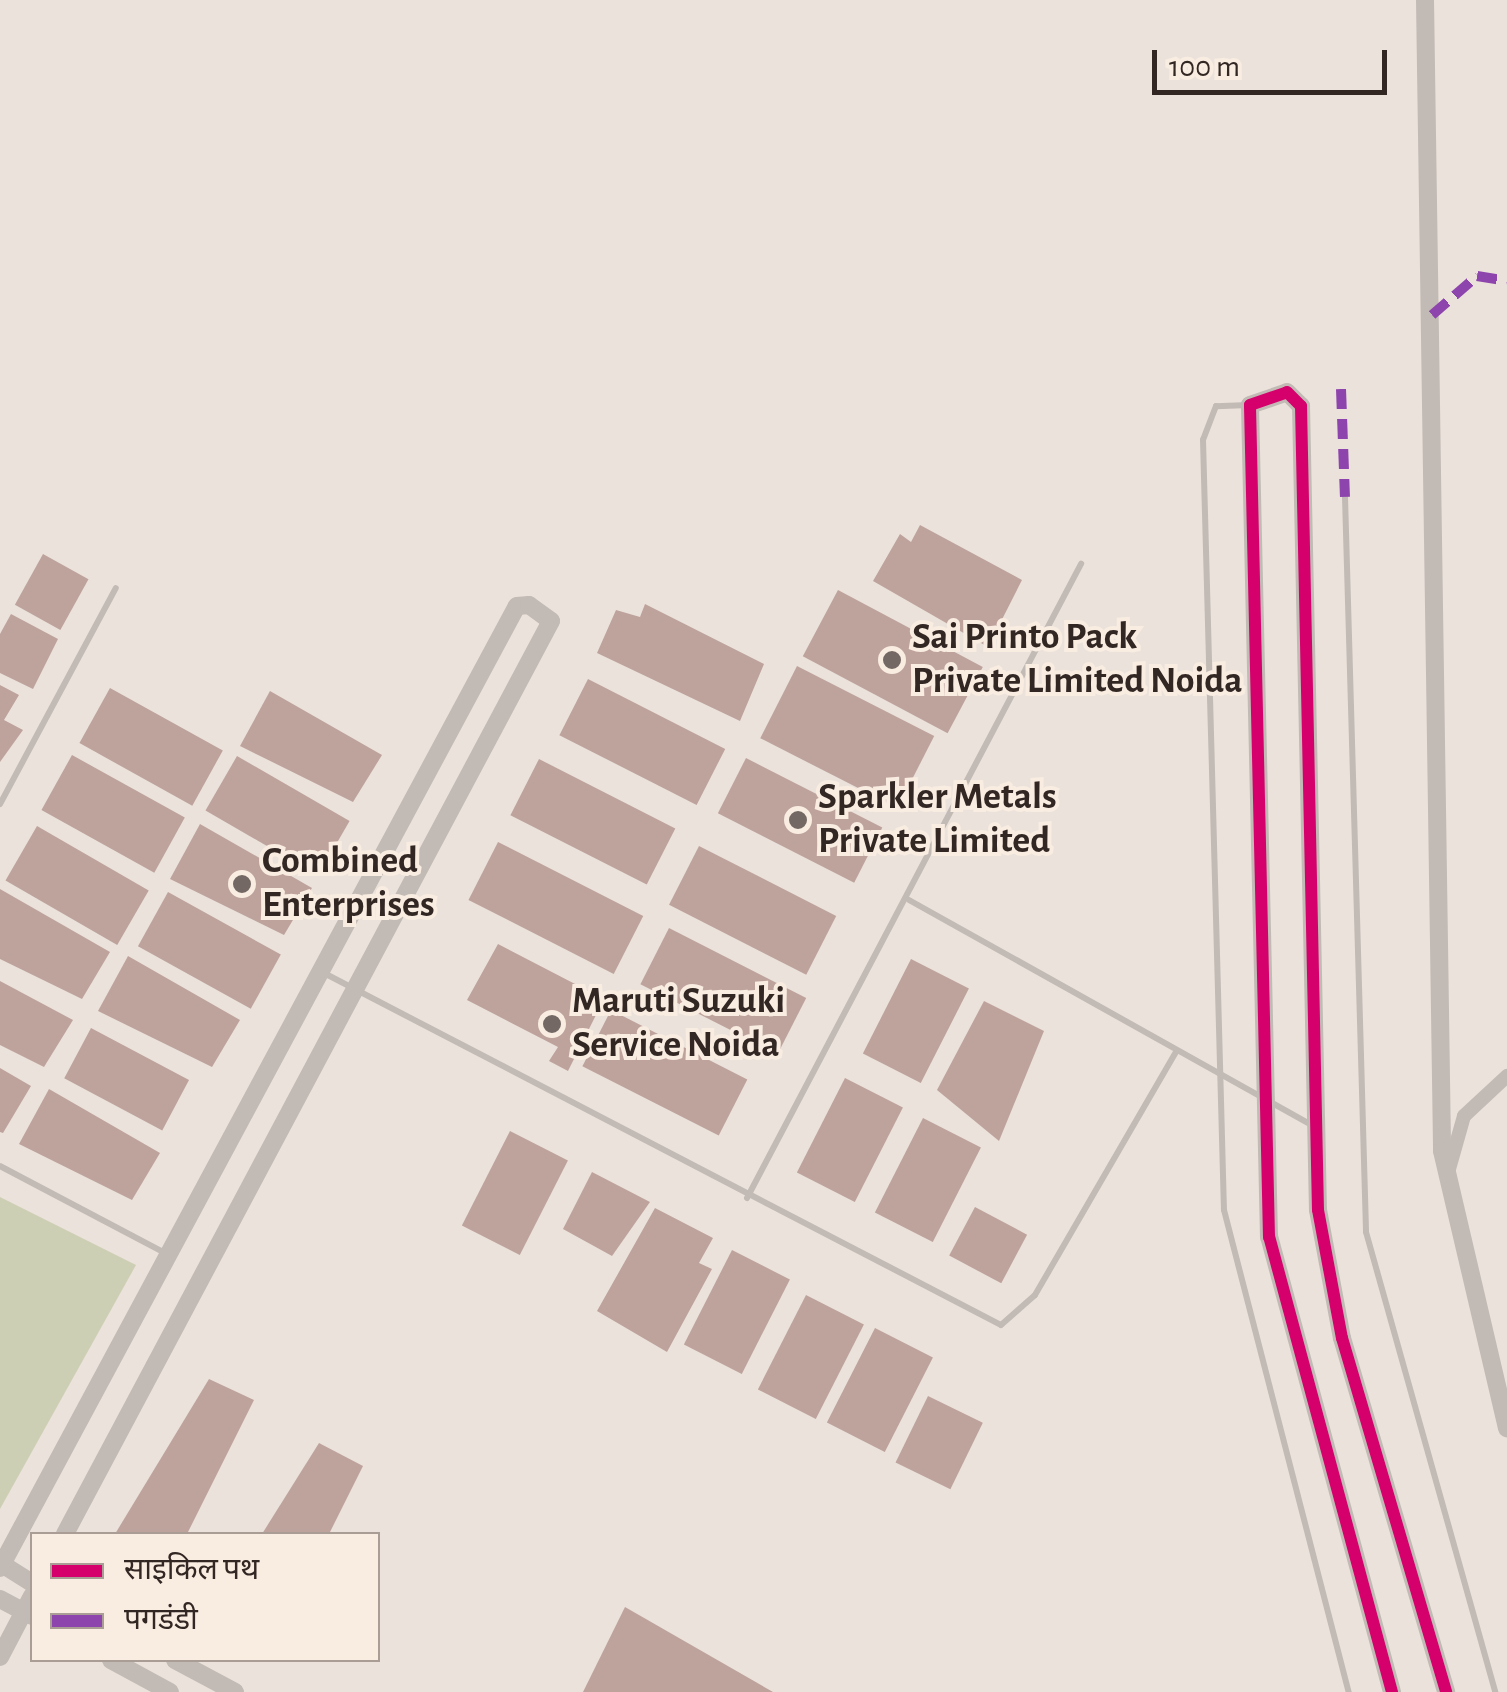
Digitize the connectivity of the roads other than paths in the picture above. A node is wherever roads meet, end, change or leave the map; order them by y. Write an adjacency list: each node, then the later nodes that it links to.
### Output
1 (1425, 0): 16 (street)
2 (1250, 405): 11 (lane); 13 (street); 14 (street)
3 (1345, 497): 33 (lane)
4 (1081, 564): 7 (lane)
5 (116, 588): 6 (lane)
6 (0, 804)
7 (908, 900): 10 (lane); 17 (lane)
8 (322, 972): 9 (lane); 9 (street); 18 (street)
9 (356, 992): 17 (lane); 20 (street)
10 (1176, 1052): 11 (lane); 17 (lane)
11 (1221, 1075): 13 (lane); 30 (lane)
12 (1507, 1076): 16 (street)
13 (1262, 1096): 14 (lane); 31 (street)
14 (1316, 1128): 32 (street)
15 (0, 1166): 18 (lane)
16 (1447, 1183): 19 (street)
17 (747, 1198)
18 (170, 1255): 21 (street)
19 (1507, 1428)
20 (67, 1532)
21 (1, 1565): 22 (street)
22 (30, 1582)
23 (0, 1598): 24 (street)
24 (30, 1608): 25 (street)
25 (0, 1656)
26 (115, 1662): 28 (street)
27 (178, 1662): 29 (street)
28 (170, 1692)
29 (235, 1692)
30 (1348, 1692)
31 (1392, 1692)
32 (1446, 1692)
33 (1495, 1692)

